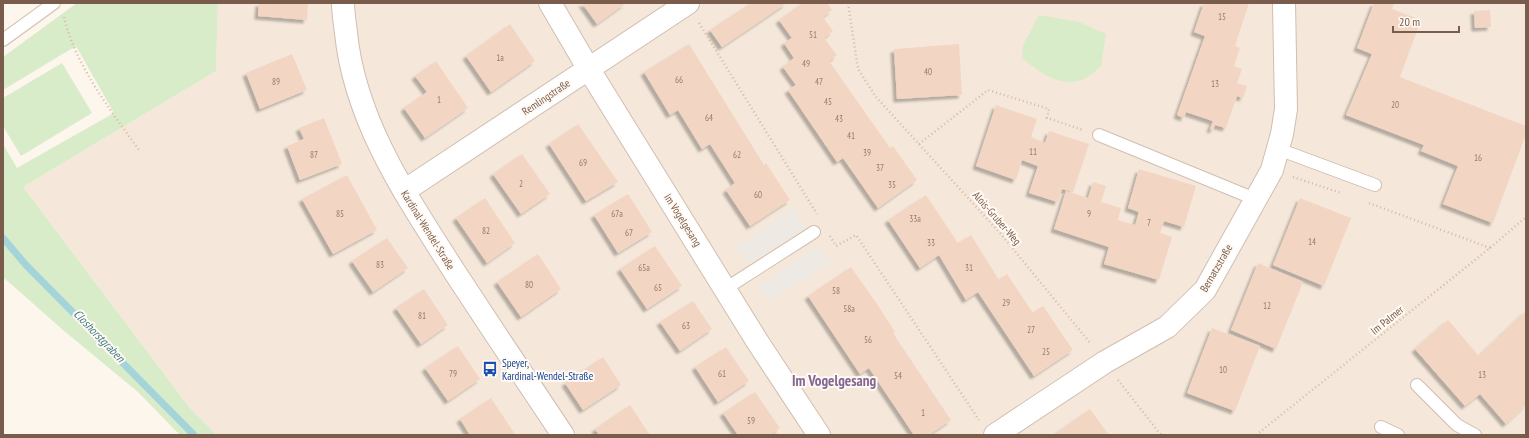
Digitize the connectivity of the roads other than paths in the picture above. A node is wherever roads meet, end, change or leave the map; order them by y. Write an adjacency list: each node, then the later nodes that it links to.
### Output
1 (343, 3): 11 (street, Kardinal-Wendel-Straße)
2 (550, 3): 7 (street, Im Vogelgesang)
3 (688, 3): 7 (street, Remlingstraße)
4 (1284, 3): 9 (street, Bernatzstraße)
5 (58, 7): 6 (lane)
6 (3, 40)
7 (588, 68): 11 (street, Remlingstraße); 14 (street, Im Vogelgesang)
8 (1099, 135): 12 (lane)
9 (1278, 149): 10 (lane); 12 (street, Bernatzstraße)
10 (1375, 185)
11 (404, 192): 18 (street, Kardinal-Wendel-Straße)
12 (1255, 199): 17 (street, Bernatzstraße)
13 (814, 232): 14 (lane)
14 (725, 289): 19 (street, Im Vogelgesang)
15 (1418, 385): 21 (lane)
16 (1381, 427): 20 (lane)
17 (988, 429)
18 (563, 435)
19 (819, 435)
20 (1398, 435)
21 (1475, 435)

